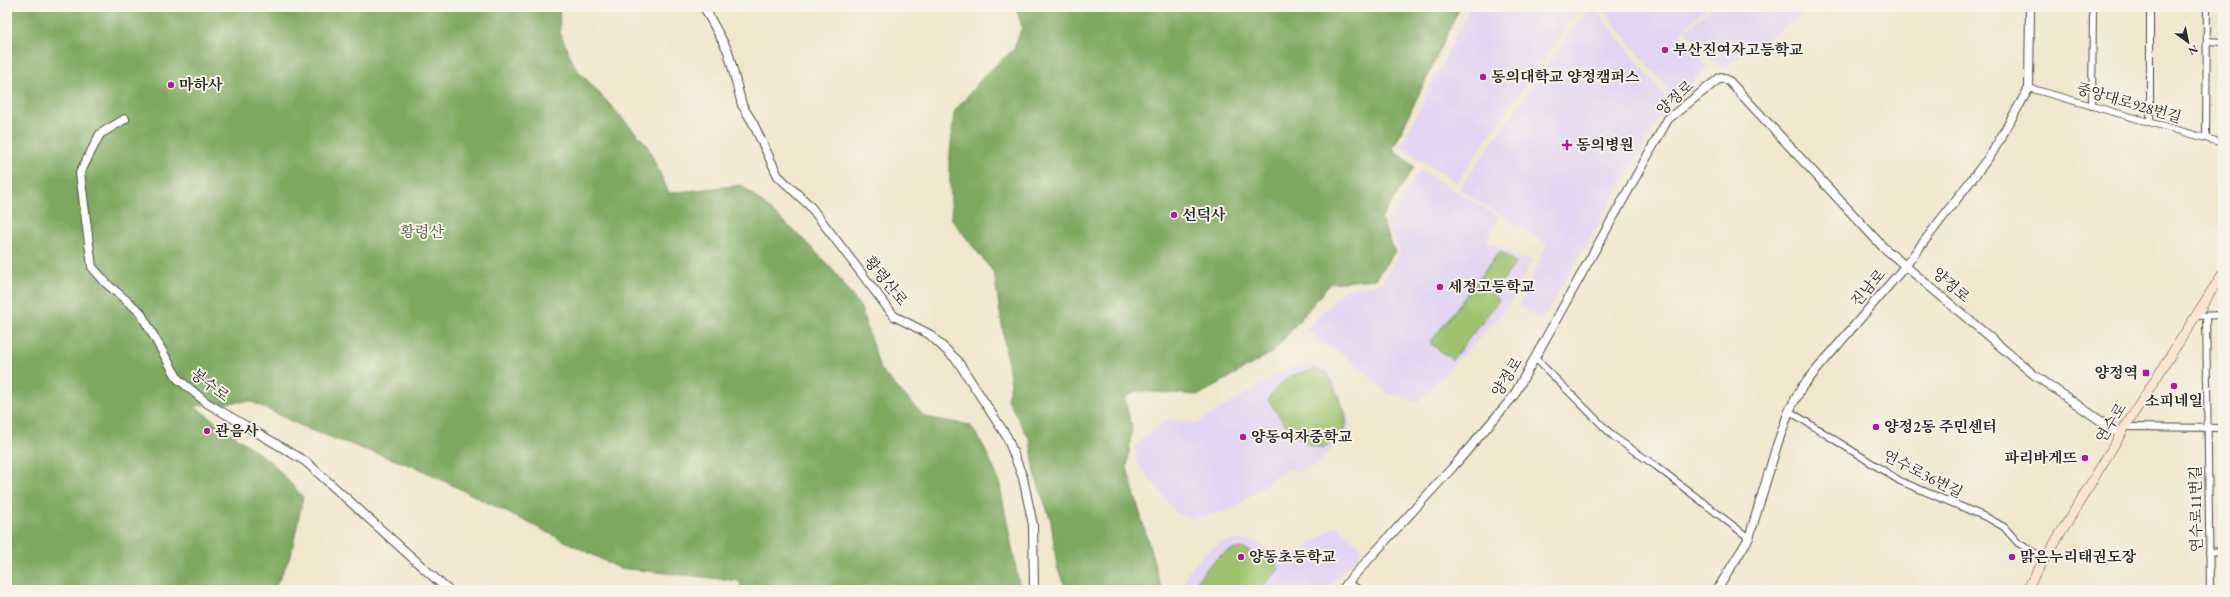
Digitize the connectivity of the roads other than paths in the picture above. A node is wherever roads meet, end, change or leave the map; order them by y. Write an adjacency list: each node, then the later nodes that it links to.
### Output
1 (704, 7): 30 (street, 황령산로)
2 (2030, 7): 8 (street, 진남로)
3 (2093, 7): 9 (street)
4 (2150, 7): 11 (street)
5 (2207, 7): 6 (street)
6 (2207, 41): 7 (street); 12 (street)
7 (2223, 42)
8 (2029, 88): 9 (street, 중앙대로928번길); 14 (street, 진남로)
9 (2092, 106): 11 (street, 중앙대로928번길)
10 (125, 119): 29 (street, 봉수로)
11 (2150, 122): 12 (street, 중앙대로928번길)
12 (2206, 138): 13 (street, 중앙대로928번길)
13 (2223, 143)
14 (1906, 265): 19 (street, 양정로); 20 (street, 진남로); 23 (street, 양정로)
15 (2223, 273): 17 (main road, 연수로)
16 (2223, 315): 18 (street)
17 (2196, 316): 18 (street); 23 (main road, 연수로)
18 (2206, 316): 21 (street, 연수로11번길)
19 (1535, 358): 24 (street); 28 (street, 양정로)
20 (1789, 411): 24 (street, 진남로); 27 (street, 연수로36번길)
21 (2208, 428): 22 (street); 23 (street); 26 (street, 연수로11번길)
22 (2223, 428)
23 (2123, 431): 27 (main road, 연수로)
24 (1748, 538): 33 (street, 진남로)
25 (2223, 551): 26 (street)
26 (2209, 552): 35 (street, 연수로11번길)
27 (2045, 559): 34 (main road, 연수로)
28 (1347, 583): 31 (street); 32 (street)
29 (448, 590)
30 (1034, 590)
31 (1340, 590)
32 (1358, 590)
33 (1718, 590)
34 (2026, 590)
35 (2210, 590)

